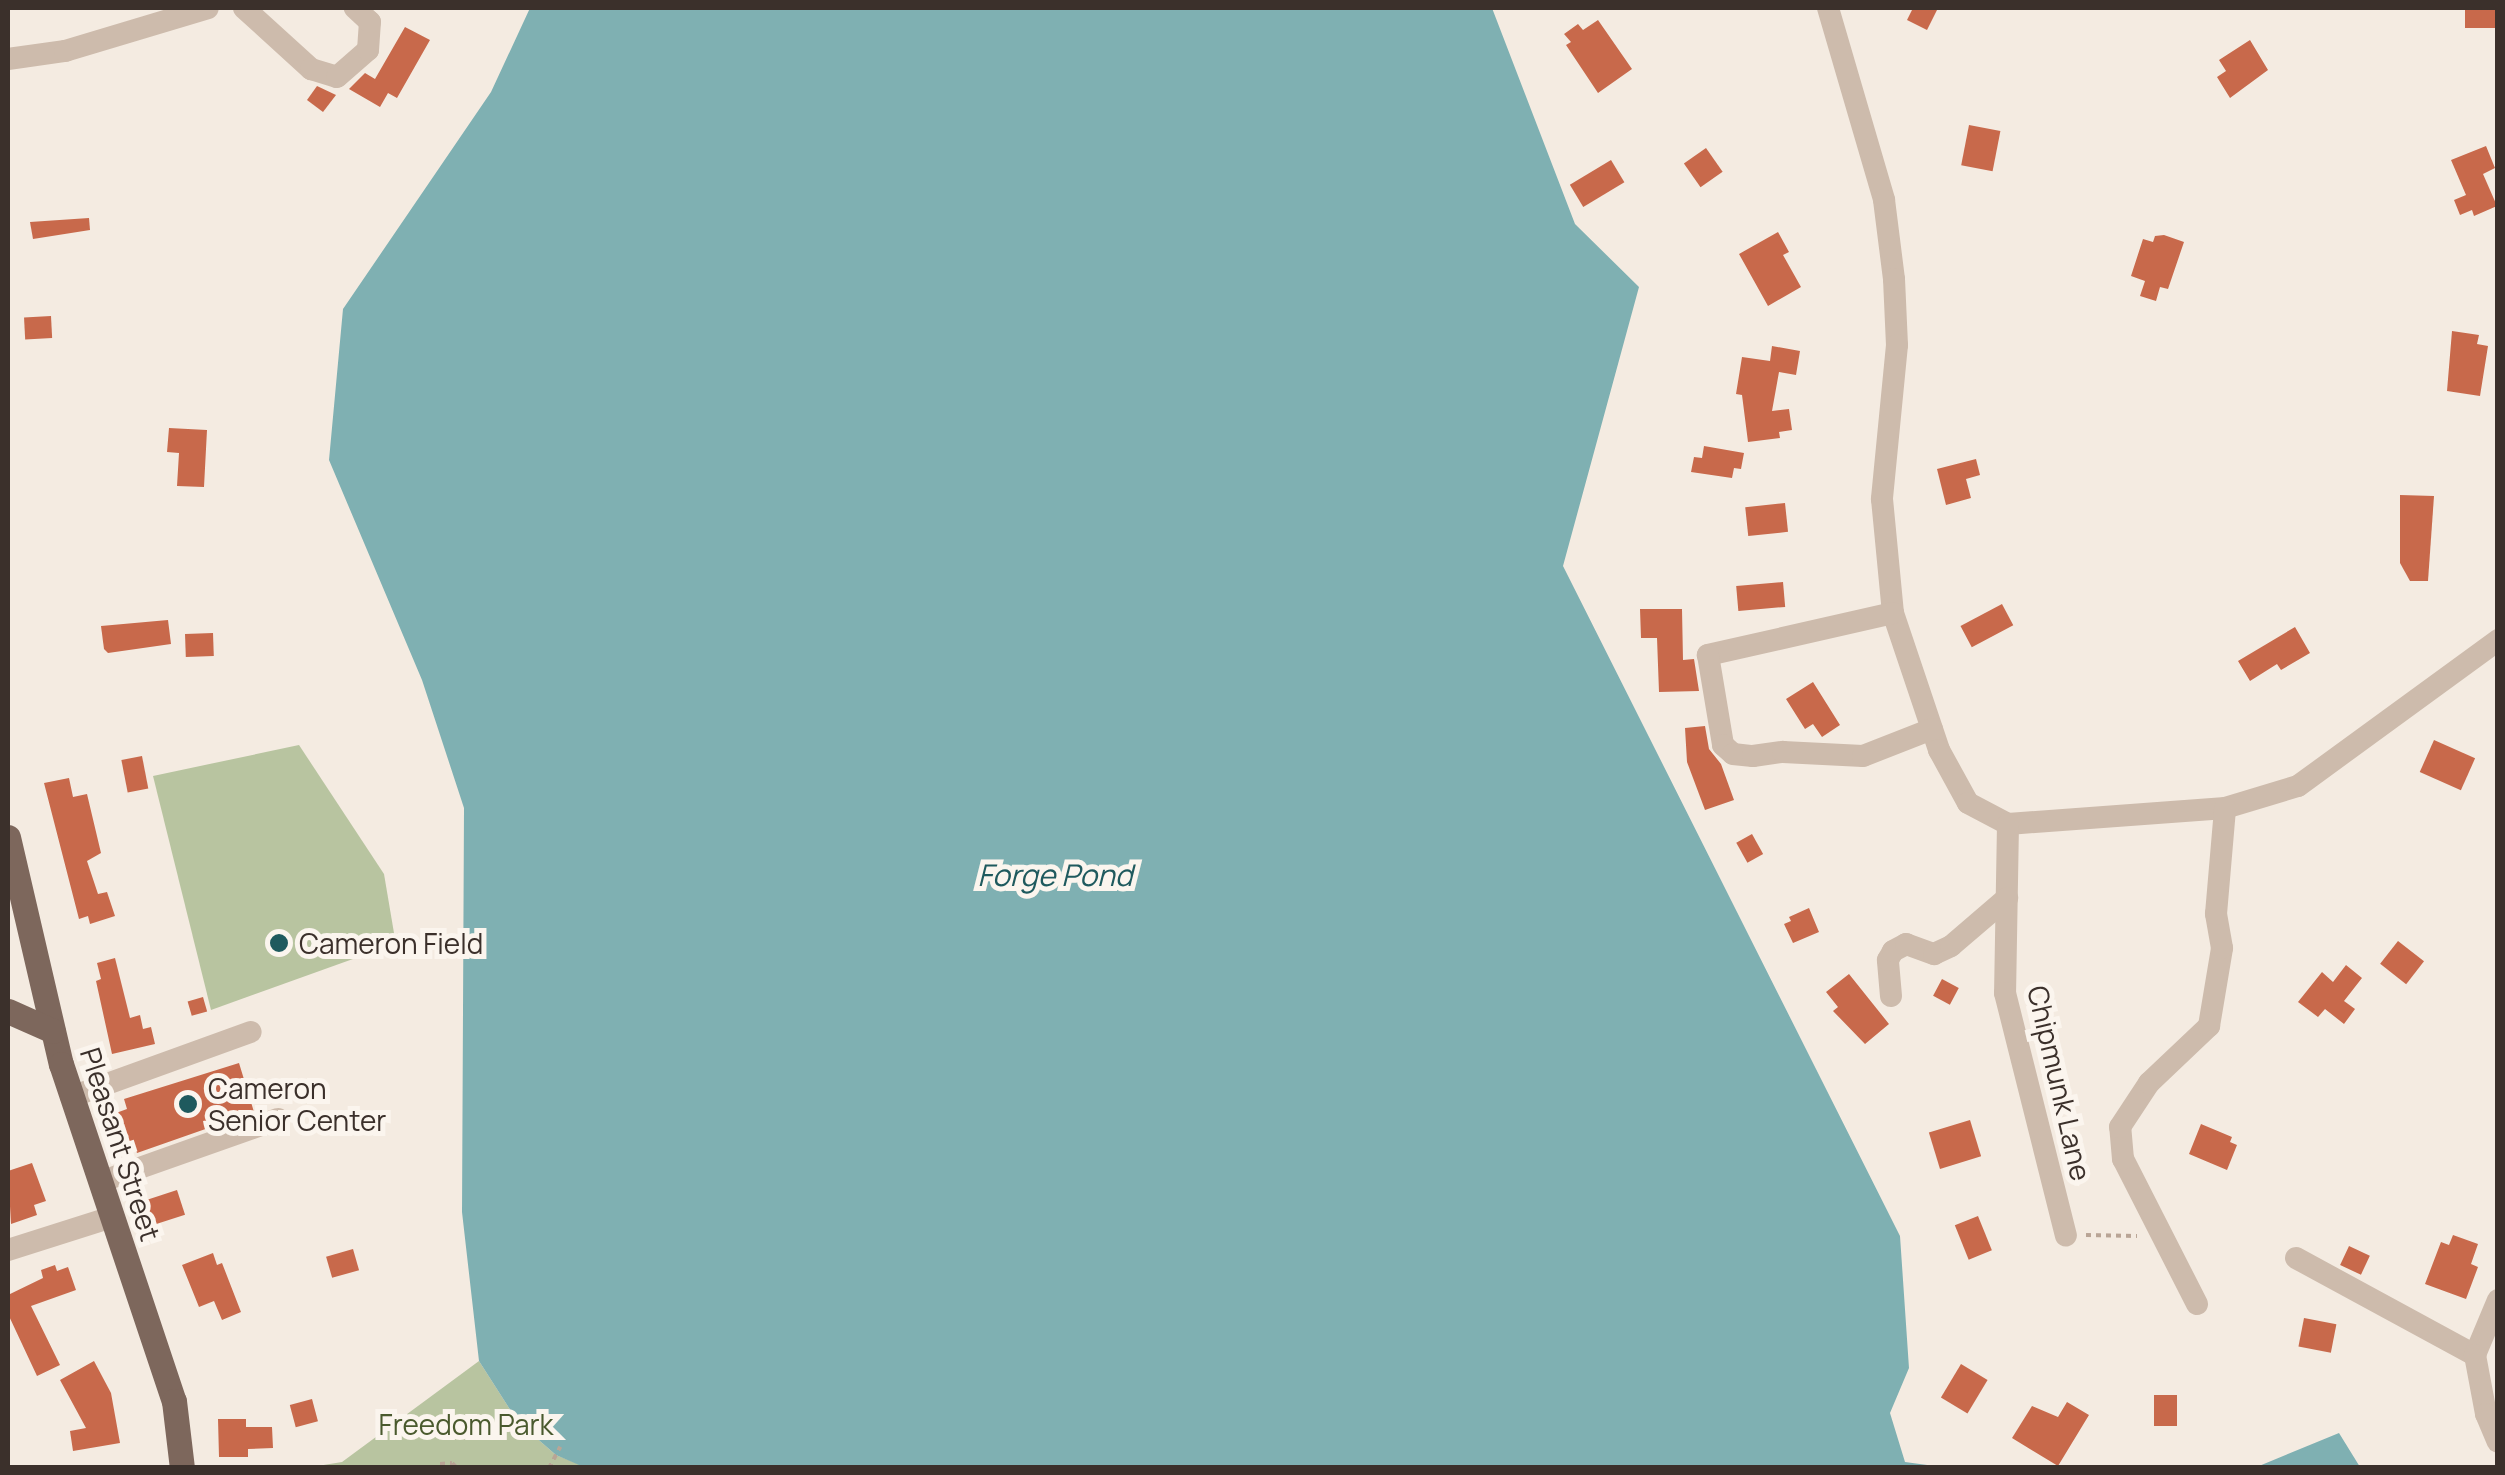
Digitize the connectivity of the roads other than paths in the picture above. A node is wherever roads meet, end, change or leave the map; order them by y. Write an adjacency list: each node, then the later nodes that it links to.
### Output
1 (208, 8): 5 (street)
2 (244, 8): 3 (street)
3 (355, 8)
4 (1828, 8): 6 (street)
5 (8, 59)
6 (1893, 613): 8 (street); 8 (street)
7 (2498, 640): 9 (street)
8 (1932, 729): 10 (street)
9 (2225, 808): 10 (street); 25 (street)
10 (2008, 824): 12 (street, Chipmunk Lane)
11 (8, 837): 15 (main road, Pleasant Street)
12 (2006, 898): 13 (street); 21 (street, Chipmunk Lane)
13 (1891, 996)
14 (8, 1011): 15 (main road)
15 (53, 1031): 17 (main road, Pleasant Street)
16 (250, 1032): 17 (street)
17 (71, 1097): 19 (main road, Pleasant Street)
18 (278, 1119): 19 (street)
19 (100, 1182): 20 (main road, Pleasant Street)
20 (112, 1217): 22 (street); 28 (main road, Pleasant Street)
21 (2066, 1235)
22 (8, 1250)
23 (2296, 1258): 26 (street)
24 (2498, 1300): 26 (street)
25 (2197, 1304)
26 (2475, 1354): 27 (street)
27 (2498, 1442)
28 (182, 1468)

